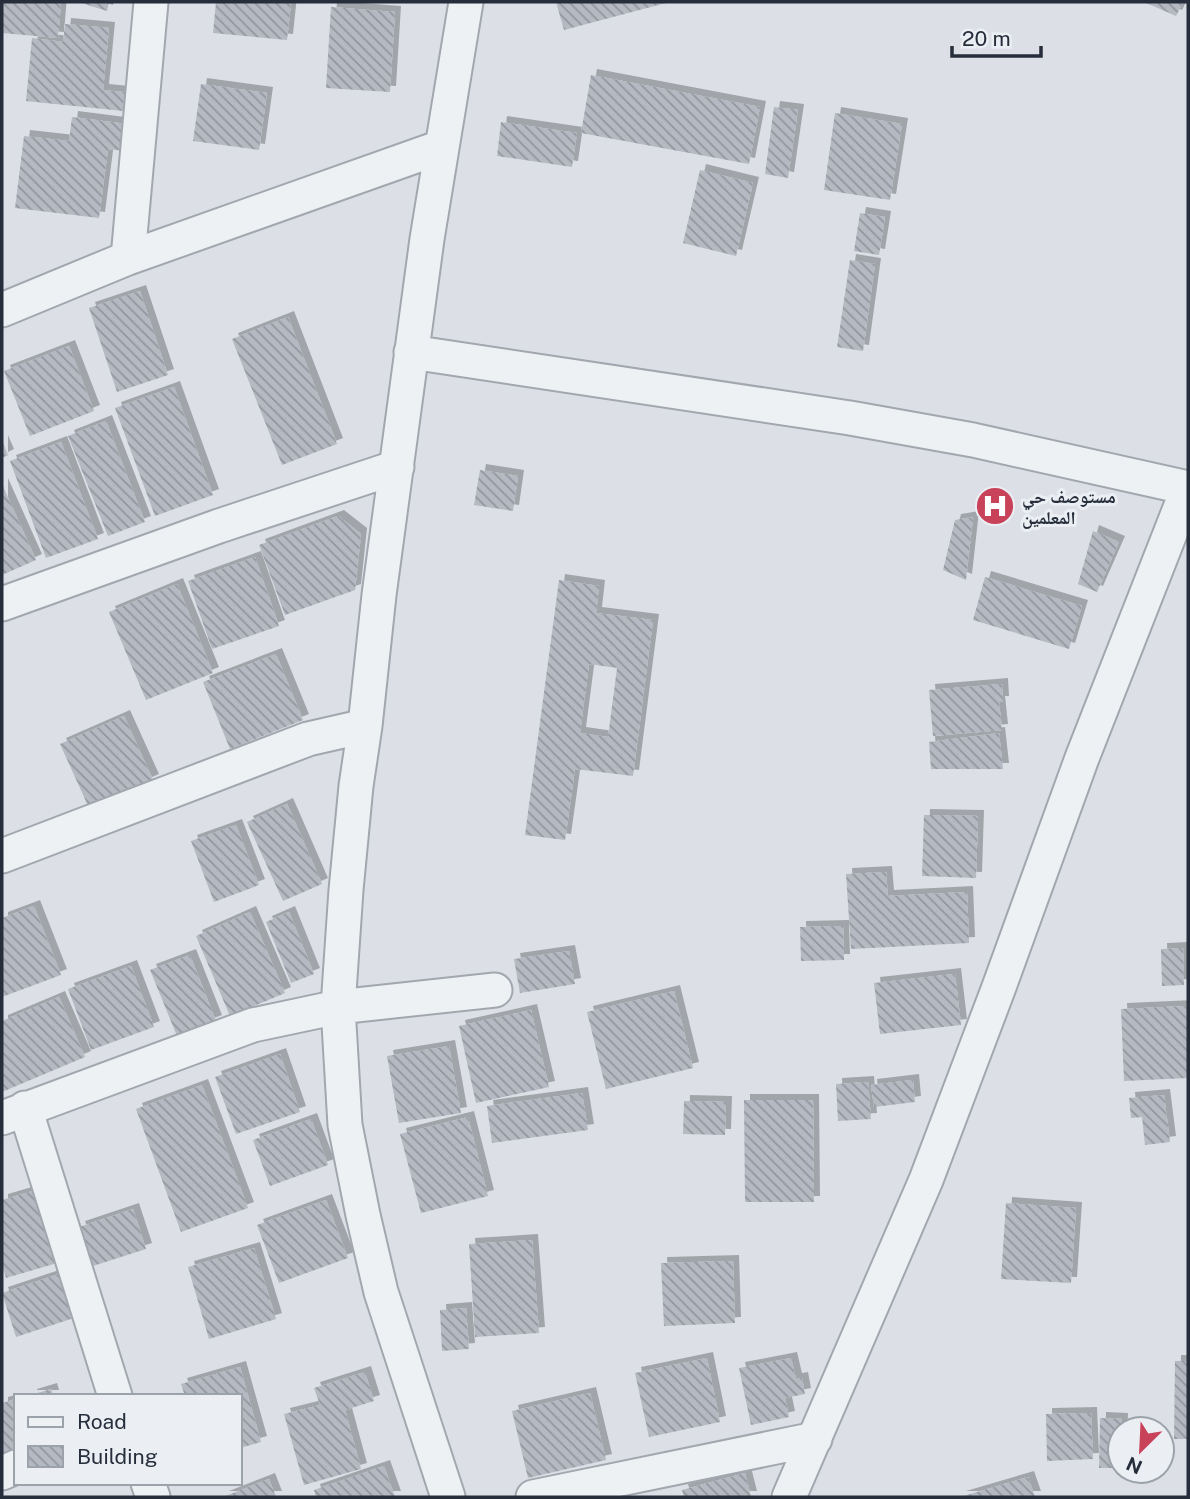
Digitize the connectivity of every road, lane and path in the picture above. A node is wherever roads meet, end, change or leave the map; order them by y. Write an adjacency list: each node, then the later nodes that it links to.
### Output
1 (151, 2): 4 (street)
2 (466, 2): 3 (street)
3 (441, 147): 4 (street); 6 (street)
4 (128, 258): 5 (street)
5 (2, 310)
6 (411, 352): 7 (street); 8 (street)
7 (397, 467): 9 (street); 10 (street)
8 (1188, 488): 16 (street)
9 (2, 604)
10 (365, 726): 11 (street); 13 (street)
11 (2, 856)
12 (495, 990): 13 (street)
13 (338, 1007): 14 (street); 17 (street)
14 (13, 1113): 15 (street)
15 (114, 1394)
16 (815, 1439): 18 (street); 19 (street)
17 (448, 1497)
18 (533, 1497)
19 (789, 1497)

